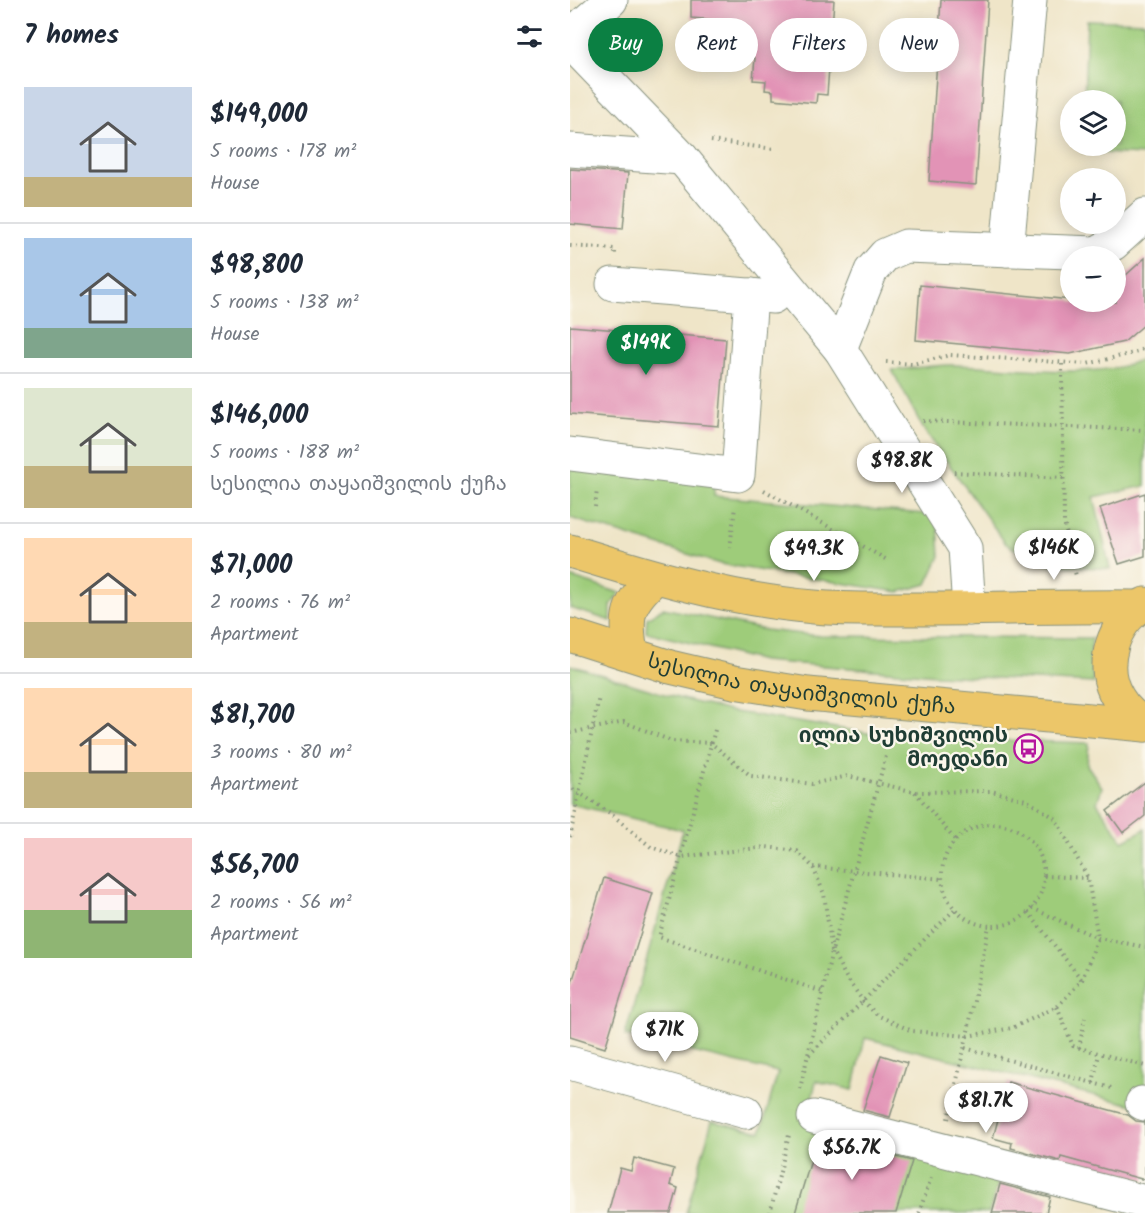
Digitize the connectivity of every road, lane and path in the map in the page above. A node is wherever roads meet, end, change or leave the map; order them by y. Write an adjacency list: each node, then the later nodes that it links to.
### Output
1 (610, 0): 3 (street)
2 (1030, 0): 9 (street)
3 (570, 36)
4 (570, 42): 5 (street)
5 (671, 146): 6 (path); 7 (street); 12 (street)
6 (775, 149)
7 (570, 150)
8 (1145, 215): 9 (street)
9 (1007, 250): 14 (street)
10 (613, 284): 11 (street)
11 (751, 295): 12 (street); 21 (street)
12 (799, 299): 14 (street)
13 (1145, 347): 15 (path)
14 (848, 361): 15 (path); 29 (street)
15 (1062, 363): 17 (path)
16 (916, 421): 17 (path)
17 (1062, 427): 18 (path); 22 (path)
18 (1145, 430)
19 (570, 454): 21 (street)
20 (950, 472): 22 (path)
21 (738, 475): 23 (path); 25 (path)
22 (1063, 478): 26 (path)
23 (730, 548)
24 (570, 551): 27 (main road)
25 (889, 561)
26 (1076, 576)
27 (655, 578): 29 (main road); 31 (main road)
28 (1142, 606): 29 (main road); 33 (main road)
29 (969, 609)
30 (570, 635): 31 (main road, სესილია თაყაიშვილის ქუჩა)
31 (631, 654): 33 (main road, სესილია თაყაიშვილის ქუჩა)
32 (599, 697): 34 (path)
33 (1145, 725)
34 (592, 729): 36 (path); 37 (path); 42 (path)
35 (715, 729): 37 (path)
36 (570, 734)
37 (711, 743): 39 (path); 45 (path)
38 (885, 756): 39 (path)
39 (878, 782): 41 (path); 47 (path)
40 (570, 787): 42 (path)
41 (915, 792): 44 (path); 49 (path)
42 (579, 793): 43 (path); 45 (path)
43 (570, 837)
44 (955, 840): 48 (path); 50 (path)
45 (681, 857): 46 (path); 59 (path)
46 (813, 867): 47 (path); 57 (path)
47 (855, 870): 50 (path); 57 (path)
48 (1044, 876): 49 (path); 51 (path)
49 (1088, 878): 55 (path)
50 (942, 879): 52 (path)
51 (1032, 908): 53 (path); 55 (path)
52 (955, 909): 54 (path); 60 (path)
53 (1028, 912): 54 (path); 58 (path)
54 (989, 926): 63 (path)
55 (1098, 938): 56 (path); 58 (path)
56 (1145, 948)
57 (832, 951): 59 (path); 60 (path)
58 (1082, 980): 61 (path)
59 (824, 992): 67 (path)
60 (863, 1001): 63 (path); 67 (path)
61 (1057, 1007): 63 (path); 65 (path)
62 (1085, 1018): 65 (path)
63 (968, 1036): 64 (path)
64 (965, 1048): 70 (path); 74 (path)
65 (1078, 1048): 66 (path)
66 (1099, 1054): 69 (path); 70 (path)
67 (809, 1055): 73 (path)
68 (571, 1066): 72 (street)
69 (1145, 1066)
70 (1093, 1083): 71 (path)
71 (1143, 1104)
72 (746, 1112)
73 (802, 1112): 74 (street); 76 (path)
74 (941, 1150): 75 (street)
75 (1138, 1205)
76 (770, 1213)

